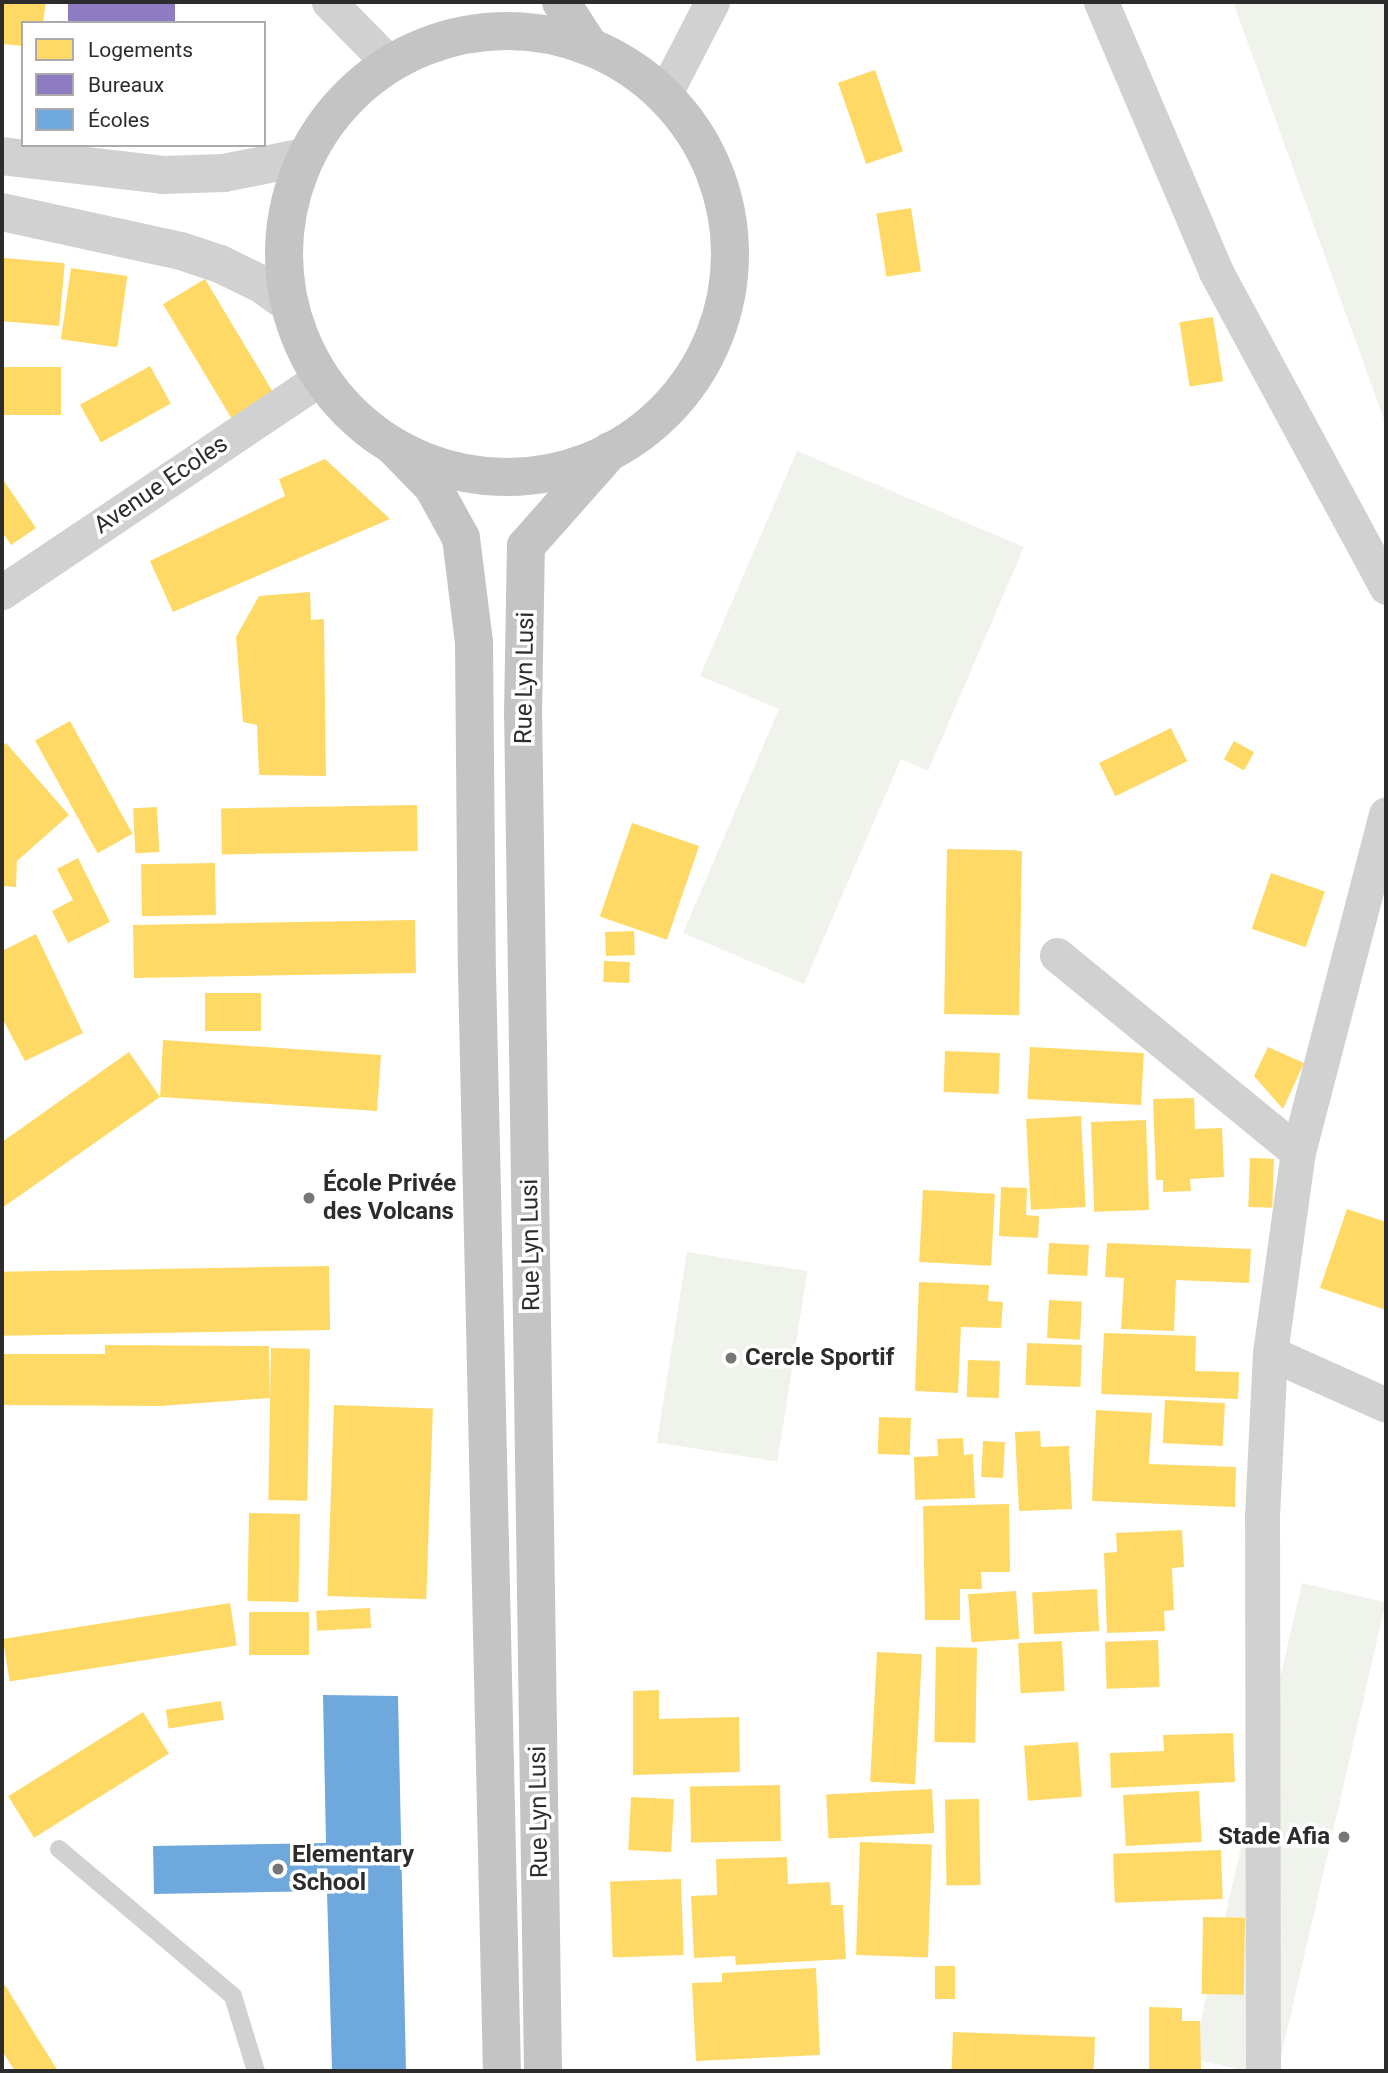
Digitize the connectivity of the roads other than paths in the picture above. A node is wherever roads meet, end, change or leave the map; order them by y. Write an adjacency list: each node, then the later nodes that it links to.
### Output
1 (330, 2): 7 (street)
2 (561, 2): 6 (main road)
3 (712, 2): 8 (street)
4 (1101, 2): 16 (street)
5 (470, 18): 6 (main road, Rue Lyn Lusi); 7 (main road, Rue Lyn Lusi)
6 (590, 47): 8 (main road)
7 (390, 64): 10 (main road, Rue Lyn Lusi)
8 (664, 95): 15 (main road)
9 (2, 156): 10 (street)
10 (304, 158): 12 (main road, Rue Lyn Lusi)
11 (2, 212): 12 (street)
12 (288, 303): 13 (main road, Rue Lyn Lusi)
13 (320, 378): 14 (main road, Rue Lyn Lusi); 17 (street, Avenue Ecoles)
14 (394, 447): 15 (main road); 25 (main road, Rue Lyn Lusi)
15 (610, 452): 26 (main road, Rue Lyn Lusi)
16 (1386, 587)
17 (2, 592)
18 (1386, 814): 20 (street)
19 (1057, 955): 20 (street)
20 (1298, 1152): 21 (street)
21 (1269, 1353): 22 (street); 27 (street)
22 (1386, 1405)
23 (59, 1849): 24 (lane)
24 (256, 2071)
25 (502, 2071)
26 (543, 2071)
27 (1263, 2071)

